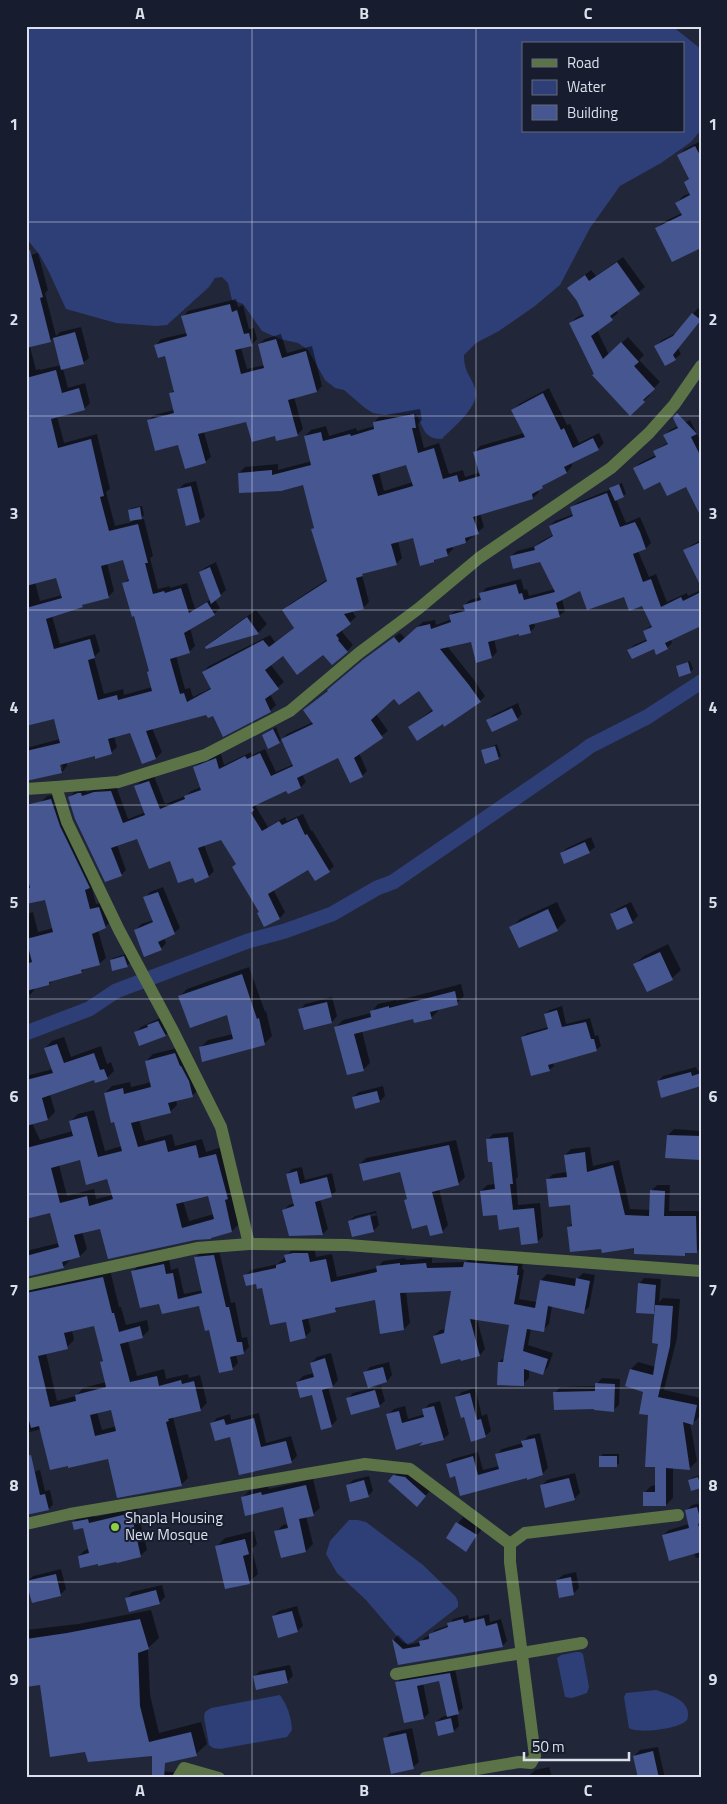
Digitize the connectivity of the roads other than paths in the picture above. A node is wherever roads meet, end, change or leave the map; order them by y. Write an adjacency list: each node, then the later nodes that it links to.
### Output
1 (701, 366): 2 (street)
2 (56, 787): 3 (street); 4 (street)
3 (26, 789)
4 (249, 1244): 5 (street); 6 (street)
5 (701, 1271)
6 (26, 1285)
7 (678, 1515): 9 (street)
8 (26, 1524): 9 (street)
9 (510, 1544): 11 (street)
10 (582, 1643): 11 (street)
11 (522, 1653): 12 (street); 13 (street)
12 (396, 1674)
13 (472, 1774): 16 (street)
14 (178, 1778): 15 (street)
15 (219, 1778)
16 (425, 1778)

